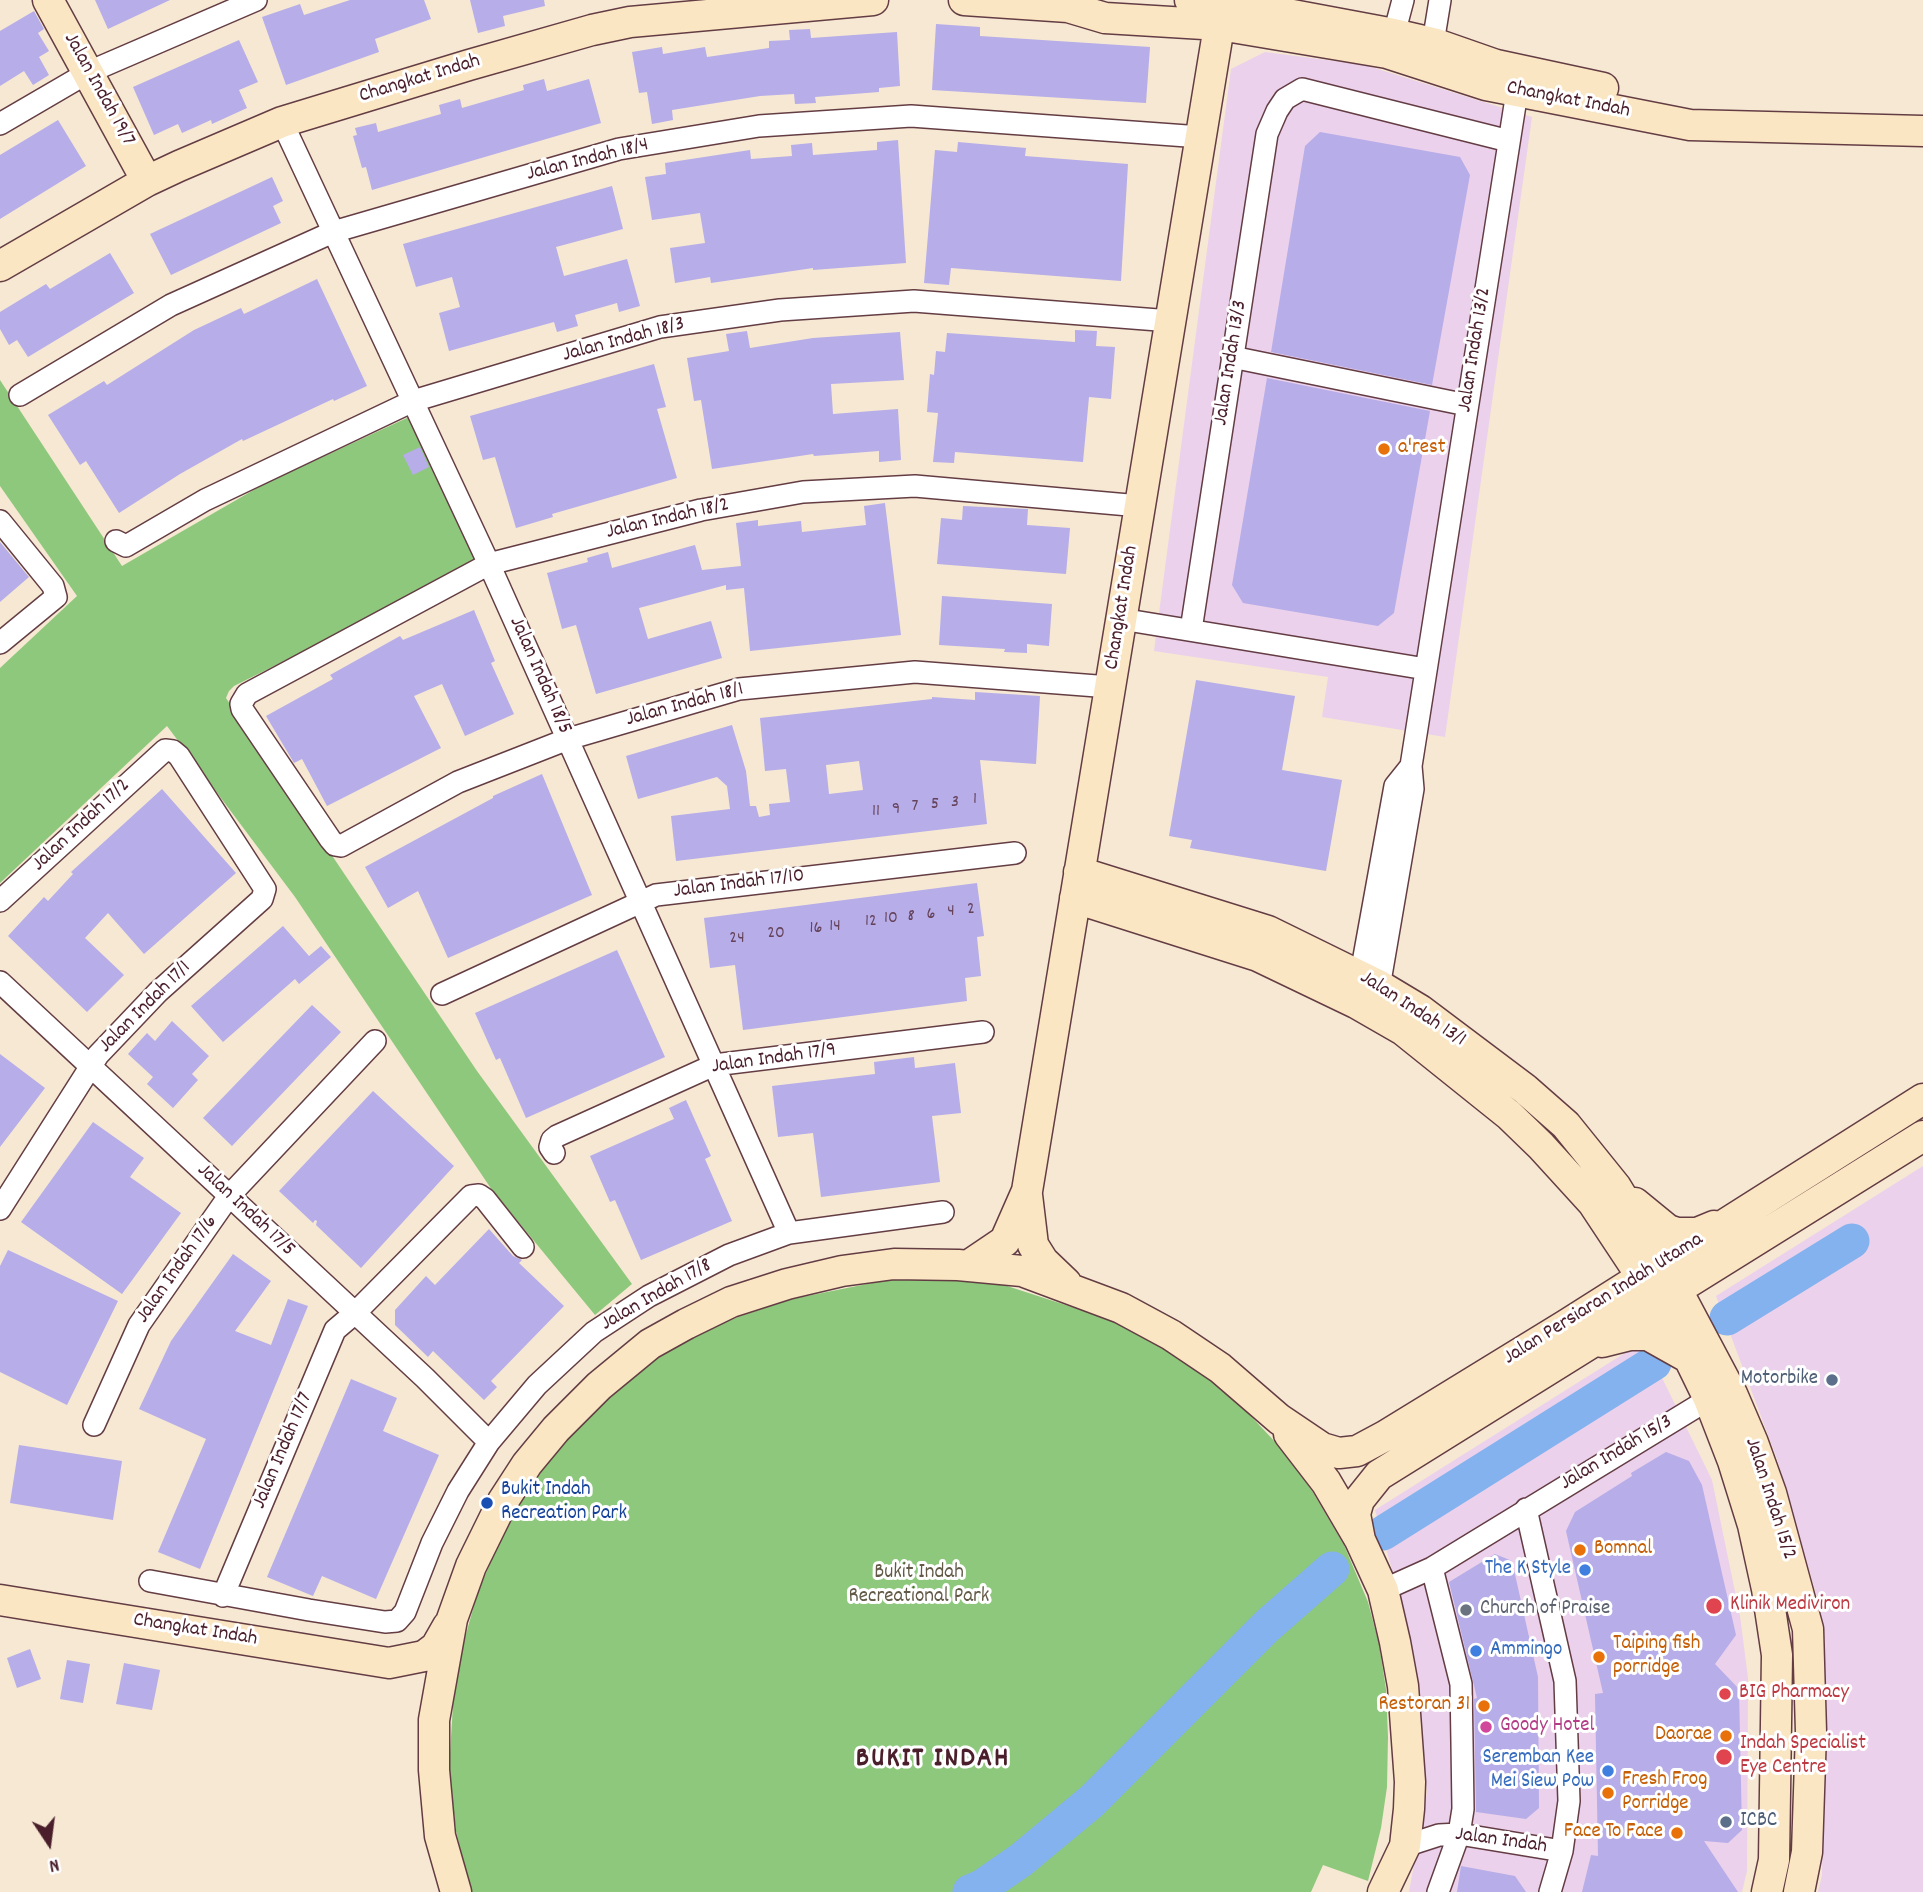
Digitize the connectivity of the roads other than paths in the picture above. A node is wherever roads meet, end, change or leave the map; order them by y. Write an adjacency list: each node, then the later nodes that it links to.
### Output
1 (48, 0): 13 (street, Jalan Indah 19/7)
2 (256, 0): 13 (street)
3 (873, 0): 9 (street, Changkat Indah)
4 (964, 0): 8 (street, Changkat Indah)
5 (1190, 0): 10 (street, Changkat Indah)
6 (1403, 0): 11 (street)
7 (1440, 0): 12 (street)
8 (1080, 3): 10 (street, Changkat Indah)
9 (629, 11): 16 (street, Changkat Indah)
10 (1221, 13): 11 (street, Changkat Indah); 14 (street, Changkat Indah); 19 (street, Changkat Indah)
11 (1394, 34): 12 (street, Changkat Indah)
12 (1433, 43): 15 (street, Changkat Indah)
13 (89, 72): 17 (street); 21 (street, Jalan Indah 19/7)
14 (1517, 92): 18 (street, Changkat Indah); 20 (street, Jalan Indah 13/2)
15 (1923, 113)
16 (282, 122): 21 (street, Changkat Indah); 22 (street, Jalan Indah 18/5)
17 (0, 124)
18 (1923, 131)
19 (1201, 137): 22 (street, Jalan Indah 18/4); 24 (street, Changkat Indah)
20 (1509, 141): 25 (street, Jalan Indah 13/3); 28 (street, Jalan Indah 13/2)
21 (147, 181): 23 (street, Changkat Indah)
22 (333, 232): 26 (street, Jalan Indah 18/4); 27 (street, Jalan Indah 18/5)
23 (0, 265)
24 (1171, 321): 27 (street, Jalan Indah 18/3); 29 (street, Changkat Indah)
25 (1232, 357): 28 (street); 34 (street, Jalan Indah 13/3)
26 (20, 395)
27 (413, 401): 31 (street, Jalan Indah 18/3); 32 (street, Jalan Indah 18/5)
28 (1467, 405): 36 (street, Jalan Indah 13/2)
29 (1140, 506): 32 (street, Jalan Indah 18/2); 33 (street, Changkat Indah)
30 (0, 521): 35 (street)
31 (116, 541)
32 (489, 564): 38 (street, Jalan Indah 18/5); 40 (street, Jalan Indah 18/2)
33 (1121, 619): 34 (street); 37 (street, Changkat Indah)
34 (1191, 631): 36 (street)
35 (0, 643)
36 (1426, 669): 46 (street, Jalan Indah 13/2)
37 (1110, 687): 38 (street, Jalan Indah 18/1); 42 (street, Changkat Indah)
38 (568, 739): 40 (street, Jalan Indah 18/1); 44 (street, Jalan Indah 18/5)
39 (165, 750): 43 (street, Jalan Indah 17/2); 51 (street, Jalan Indah 17/1)
40 (330, 839)
41 (1015, 853): 44 (street, Jalan Indah 17/10)
42 (1077, 885): 46 (street, Jalan Indah 13/1); 55 (street, Changkat Indah)
43 (0, 901)
44 (641, 903): 47 (street, Jalan Indah 17/10); 50 (street, Jalan Indah 18/5)
45 (0, 982): 51 (street, Jalan Indah 17/5)
46 (1368, 994): 56 (street, Jalan Indah 13/1)
47 (442, 995)
48 (983, 1032): 50 (street, Jalan Indah 17/9)
49 (375, 1041): 57 (street, Jalan Indah 17/6)
50 (714, 1065): 54 (street, Jalan Indah 17/9); 61 (street, Jalan Indah 18/5)
51 (91, 1067): 57 (street, Jalan Indah 17/5); 58 (street, Jalan Indah 17/1)
52 (1923, 1099): 60 (street, Jalan Persiaran Indah Utama)
53 (1923, 1136): 60 (street, Jalan Persiaran Indah Utama)
54 (554, 1153)
55 (1027, 1191): 63 (street, Changkat Indah); 65 (street, Changkat Indah)
56 (1604, 1195): 60 (street); 64 (street, Jalan Indah 13/1); 67 (street)
57 (229, 1196): 66 (street, Jalan Indah 17/5); 71 (street, Jalan Indah 17/6)
58 (0, 1209)
59 (943, 1212): 61 (street, Jalan Indah 17/8)
60 (1754, 1224): 64 (street, Jalan Persiaran Indah Utama); 68 (street)
61 (789, 1233): 72 (street, Jalan Indah 17/8)
62 (523, 1247): 66 (street, Jalan Indah 17/7)
63 (968, 1266): 65 (street, Jalan Persiaran Indah Utama); 80 (street, Jalan Persiaran Indah Utama)
64 (1660, 1283): 67 (street, Jalan Persiaran Indah Utama); 68 (street, Jalan Indah 15/2)
65 (1072, 1288): 70 (street, Jalan Persiaran Indah Utama)
66 (355, 1313): 72 (street, Jalan Indah 17/5); 78 (street, Jalan Indah 17/7)
67 (1572, 1337): 68 (street); 70 (street, Jalan Persiaran Indah Utama); 74 (street, Jalan Persiaran Indah Utama)
68 (1699, 1352): 69 (street, Jalan Indah 15/2); 92 (street, Jalan Indah 15/2)
69 (1709, 1399): 73 (street, Jalan Indah 15/3); 91 (street, Jalan Indah 15/2)
70 (1279, 1419): 74 (street, Jalan Persiaran Indah Utama)
71 (94, 1425)
72 (489, 1442): 78 (street, Jalan Indah 17/8)
73 (1526, 1509): 75 (street, Jalan Indah 15/3); 86 (street)
74 (1360, 1540): 77 (street, Jalan Persiaran Indah Utama)
75 (1432, 1568): 77 (street, Jalan Indah 15/3); 84 (street)
76 (150, 1581): 78 (street)
77 (1383, 1590): 83 (street, Jalan Persiaran Indah Utama)
78 (223, 1596)
79 (0, 1600): 81 (street, Changkat Indah)
80 (452, 1619): 81 (street, Changkat Indah); 82 (street, Jalan Persiaran Indah Utama)
81 (389, 1663): 82 (street, Changkat Indah)
82 (434, 1720): 87 (street, Jalan Persiaran Indah Utama)
83 (1409, 1810): 84 (street, Jalan Indah); 85 (street, Jalan Persiaran Indah Utama)
84 (1449, 1835): 85 (street, Jalan Indah); 86 (street, Jalan Indah); 89 (street)
85 (1405, 1846): 88 (street, Jalan Persiaran Indah Utama)
86 (1562, 1851): 90 (street)
87 (456, 1892)
88 (1383, 1892)
89 (1438, 1892)
90 (1550, 1892)
91 (1767, 1892)
92 (1799, 1892)

